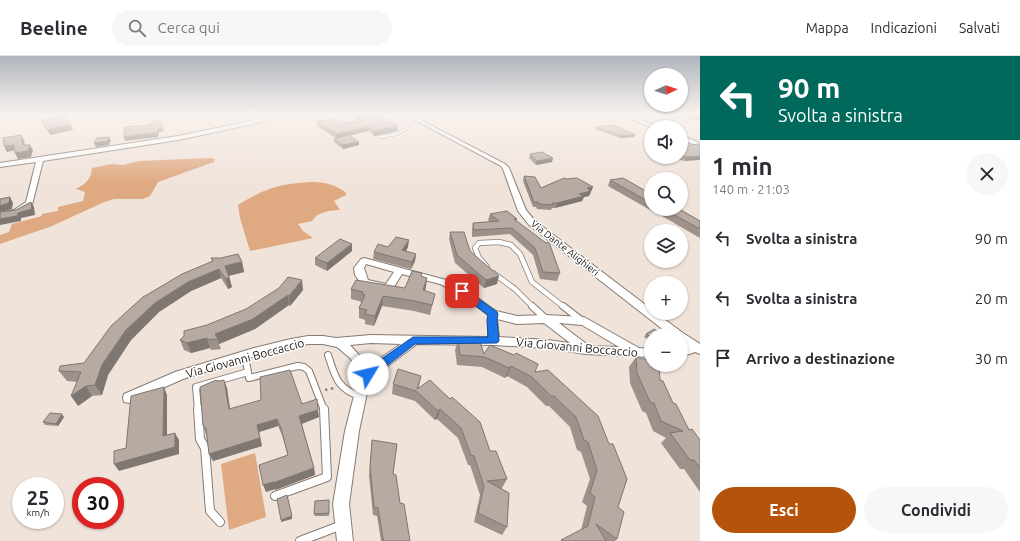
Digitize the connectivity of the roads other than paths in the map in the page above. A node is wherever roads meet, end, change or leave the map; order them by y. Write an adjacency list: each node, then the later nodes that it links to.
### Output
1 (176, 138): 5 (street)
2 (451, 138): 12 (street, Via Dante Alighieri)
3 (688, 140): 4 (street)
4 (700, 145)
5 (40, 160): 6 (street); 7 (street)
6 (0, 166)
7 (0, 215)
8 (400, 271): 9 (street)
9 (493, 314): 10 (street); 14 (street)
10 (546, 319): 11 (street); 11 (lane); 18 (street)
11 (584, 321): 20 (street)
12 (669, 328)
13 (413, 340): 14 (street, Via Giovanni Boccaccio); 15 (street, Via Giovanni Boccaccio); 25 (street)
14 (494, 341): 18 (street, Via Giovanni Boccaccio)
15 (337, 342): 22 (street, Via Giovanni Boccaccio); 25 (street)
16 (688, 342): 17 (street)
17 (698, 349): 19 (street)
18 (586, 350): 20 (street, Via Giovanni Boccaccio)
19 (688, 351)
20 (636, 352): 21 (street, Via Giovanni Boccaccio)
21 (644, 353)
22 (245, 355): 24 (lane); 27 (street, Via Giovanni Boccaccio)
23 (328, 355): 26 (lane)
24 (248, 372): 28 (lane); 29 (lane)
25 (368, 374): 26 (street)
26 (360, 396): 30 (street)
27 (129, 398)
28 (275, 496)
29 (220, 522)
30 (342, 525): 31 (lane); 32 (street)
31 (300, 541)
32 (345, 541)

